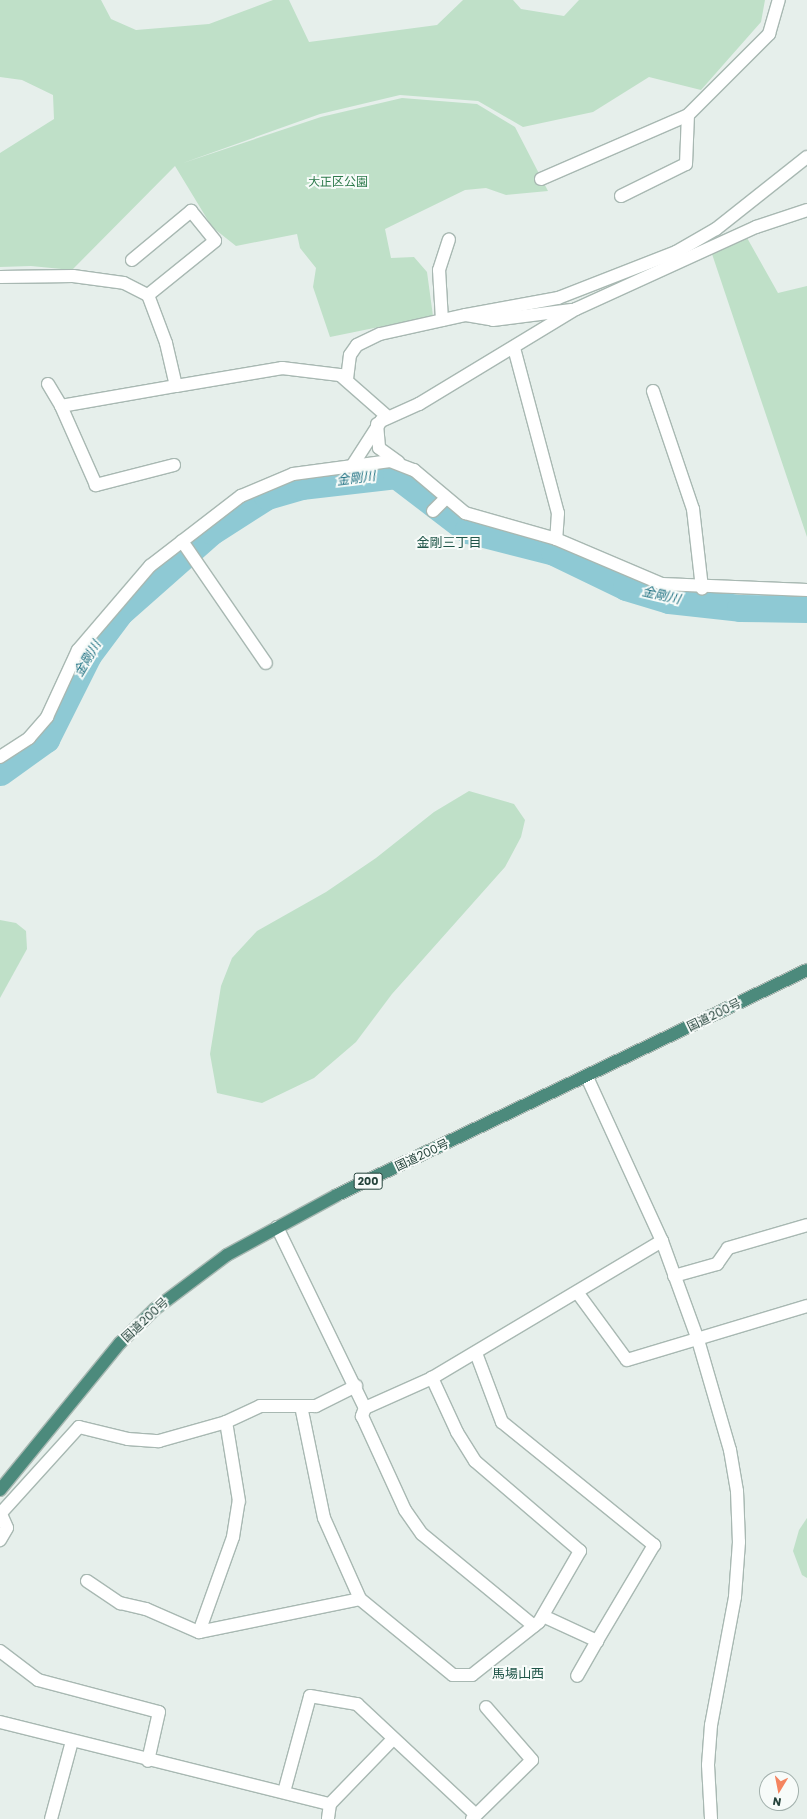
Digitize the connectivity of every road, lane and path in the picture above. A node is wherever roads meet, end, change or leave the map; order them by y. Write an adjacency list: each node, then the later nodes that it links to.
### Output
1 (779, 0): 2 (street)
2 (688, 115): 4 (street); 5 (street)
3 (807, 156): 12 (street)
4 (541, 179)
5 (621, 196)
6 (807, 210): 11 (street)
7 (449, 240): 13 (street)
8 (132, 260): 10 (street)
9 (0, 277): 10 (street)
10 (148, 295): 17 (street)
11 (576, 309): 12 (street); 14 (street)
12 (466, 315): 13 (street)
13 (442, 320): 15 (street)
14 (514, 348): 20 (street); 27 (street)
15 (347, 378): 17 (street); 20 (street)
16 (48, 384): 19 (street)
17 (176, 386): 19 (street)
18 (653, 391): 29 (street)
19 (61, 406): 23 (street)
20 (388, 417): 21 (street)
21 (377, 424): 22 (street); 24 (street)
22 (403, 464): 24 (street); 25 (street)
23 (174, 465)
24 (352, 466): 28 (street)
25 (445, 499): 26 (street); 27 (street)
26 (433, 511)
27 (556, 539): 29 (street)
28 (182, 541): 31 (street); 32 (street)
29 (702, 588): 30 (street)
30 (807, 590)
31 (266, 663)
32 (0, 757)
33 (807, 970): 34 (highway, 国道200号 / 200)
34 (587, 1077): 36 (highway, 国道200号 / 200); 37 (street)
35 (807, 1225): 38 (street)
36 (277, 1227): 44 (street); 48 (highway, 国道200号 / 200)
37 (662, 1241): 38 (street); 39 (street)
38 (674, 1276): 41 (street)
39 (577, 1292): 41 (street); 42 (street)
40 (807, 1306): 41 (street)
41 (698, 1340): 69 (street)
42 (476, 1353): 43 (street); 56 (street)
43 (432, 1378): 46 (street); 53 (street)
44 (356, 1386): 45 (street); 46 (street)
45 (301, 1406): 47 (street); 52 (street)
46 (365, 1408): 54 (street)
47 (226, 1422): 49 (street); 55 (street)
48 (0, 1490)
49 (1, 1512): 50 (street)
50 (0, 1540)
51 (87, 1581): 55 (street)
52 (360, 1599): 54 (street); 55 (street)
53 (543, 1616): 54 (street); 56 (street)
54 (534, 1626)
55 (199, 1632)
56 (597, 1641): 58 (street)
57 (0, 1651): 63 (street)
58 (578, 1676)
59 (486, 1707): 66 (street)
60 (0, 1722): 62 (street)
61 (392, 1740): 64 (street); 65 (street); 66 (street)
62 (72, 1741): 63 (street); 67 (street)
63 (148, 1761): 64 (street)
64 (284, 1792): 65 (street)
65 (330, 1804): 68 (street)
66 (474, 1816)
67 (51, 1819)
68 (328, 1819)
69 (711, 1819)

